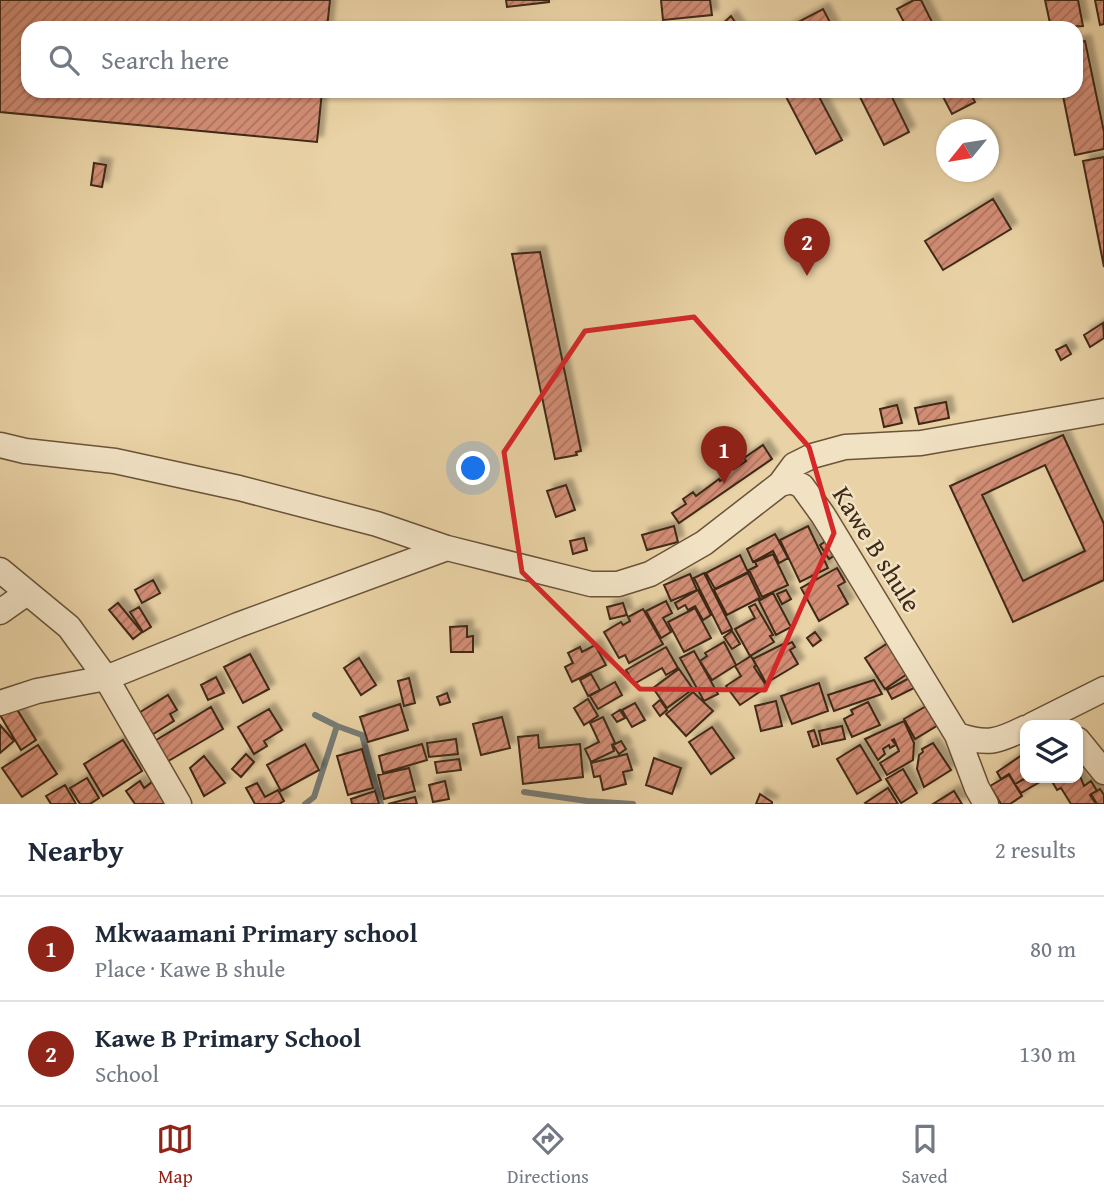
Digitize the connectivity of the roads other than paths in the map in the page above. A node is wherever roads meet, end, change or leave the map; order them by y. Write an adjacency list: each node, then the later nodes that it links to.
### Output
1 (1104, 411): 3 (street)
2 (0, 445): 4 (street)
3 (780, 484): 4 (street); 13 (street, Kawe B shule)
4 (447, 548): 8 (street)
5 (0, 570): 6 (street)
6 (27, 593): 7 (street); 8 (street)
7 (0, 612)
8 (106, 678): 10 (street); 16 (street)
9 (1104, 689): 11 (street)
10 (0, 703)
11 (1050, 720)
12 (1020, 730): 13 (street)
13 (957, 735): 17 (street, Kawe B shule)
14 (1083, 746): 15 (street)
15 (1104, 772)
16 (179, 804)
17 (986, 804)

